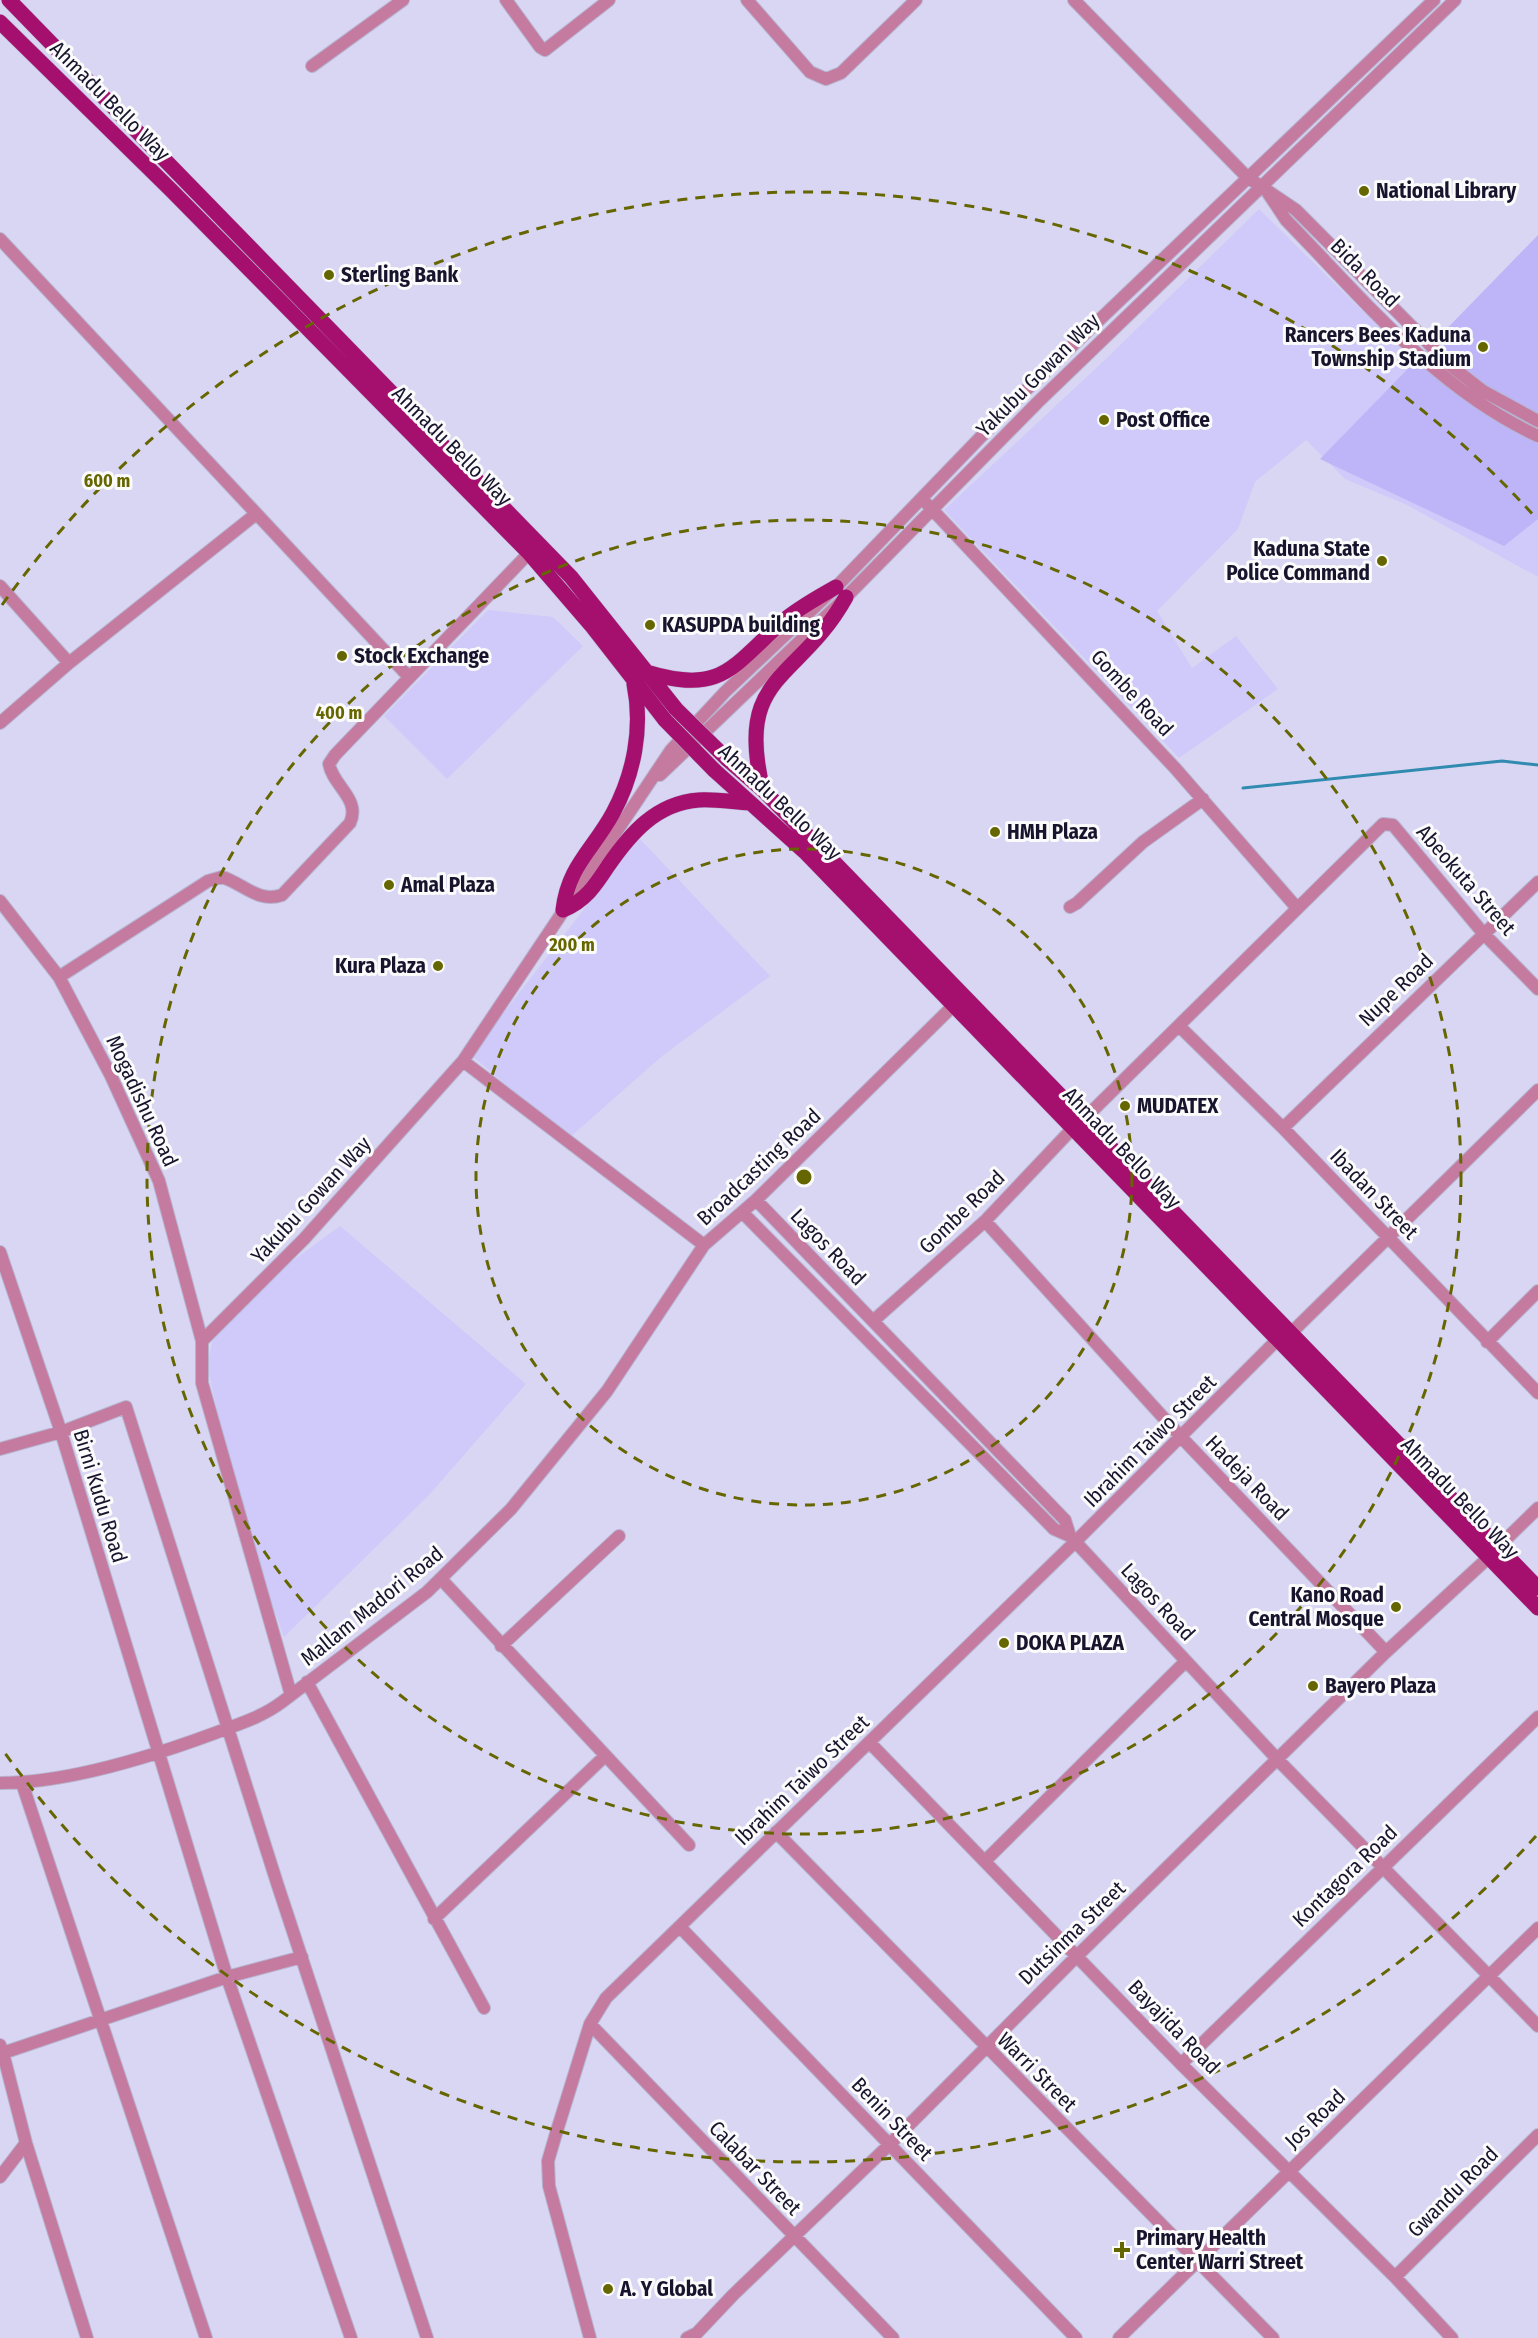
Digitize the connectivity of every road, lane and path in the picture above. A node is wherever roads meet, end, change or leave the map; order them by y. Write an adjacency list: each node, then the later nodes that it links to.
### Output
1 (9, 0): 24 (main road, Ahmadu Bello Way)
2 (403, 0): 11 (street)
3 (506, 0): 4 (street)
4 (609, 0)
5 (747, 0): 6 (street)
6 (916, 0)
7 (1074, 0): 12 (street, Bida Road)
8 (1434, 0): 12 (street, Yakubu Gowan Way)
9 (1455, 0): 13 (street, Yakubu Gowan Way)
10 (0, 22): 20 (main road, Ahmadu Bello Way)
11 (312, 66)
12 (1247, 177): 13 (street, Bida Road); 17 (street, Yakubu Gowan Way)
13 (1264, 187): 15 (street, Bida Road); 16 (street, Bida Road); 18 (street, Yakubu Gowan Way)
14 (0, 238): 19 (street)
15 (1538, 421)
16 (1538, 436)
17 (921, 498): 18 (street, Gombe Road); 22 (street, Yakubu Gowan Way)
18 (932, 510): 22 (street, Yakubu Gowan Way); 29 (street, Gombe Road)
19 (256, 514): 23 (street); 25 (street)
20 (529, 554): 25 (street); 26 (main road, Ahmadu Bello Way)
21 (0, 586): 23 (street)
22 (841, 592): 24 (main road); 28 (main road); 36 (street, Yakubu Gowan Way)
23 (69, 663): 27 (street)
24 (646, 672): 28 (main road, Ahmadu Bello Way, bridge)
25 (408, 676): 38 (street)
26 (633, 681): 30 (main road, Ahmadu Bello Way, bridge); 36 (main road)
27 (0, 723)
28 (762, 790): 44 (main road, Ahmadu Bello Way)
29 (1203, 800): 34 (street); 35 (street, Gombe Road)
30 (750, 803): 36 (main road); 40 (main road, Ahmadu Bello Way)
31 (1388, 823): 35 (street, Gombe Road); 37 (street, Abeokuta Street)
32 (1538, 882): 37 (street, Nupe Road)
33 (0, 901): 38 (street, Mogadishu Road)
34 (1070, 907)
35 (1297, 908): 41 (street, Gombe Road)
36 (562, 910): 42 (street, Yakubu Gowan Way)
37 (1483, 933): 39 (street, Abeokuta Street); 45 (street, Nupe Road)
38 (59, 977): 55 (street, Mogadishu Road)
39 (1538, 989)
40 (954, 1005): 44 (main road, Ahmadu Bello Way); 46 (street, Broadcasting Road)
41 (1179, 1026): 44 (street, Gombe Road); 45 (street, Ibadan Street)
42 (464, 1061): 50 (street, Broadcasting Road); 55 (street, Yakubu Gowan Way)
43 (1538, 1090): 49 (street, Ibrahim Taiwo Street)
44 (1078, 1124): 48 (street, Gombe Road); 54 (main road, Ahmadu Bello Way)
45 (1283, 1128): 49 (street, Ibadan Street)
46 (756, 1200): 47 (street, Broadcasting Road); 53 (street, Lagos Road)
47 (741, 1212): 50 (street, Broadcasting Road); 63 (street)
48 (985, 1221): 53 (street, Gombe Road); 59 (street, Hadeja Road)
49 (1389, 1237): 54 (street, Ibrahim Taiwo Street); 56 (street, Ibadan Street)
50 (704, 1245): 65 (street, Mallam Madori Road)
51 (0, 1252): 58 (street, Birni Kudu Road)
52 (1538, 1291): 56 (street)
53 (873, 1321): 63 (street, Lagos Road)
54 (1285, 1336): 59 (street, Ibrahim Taiwo Street); 64 (main road, Ahmadu Bello Way)
55 (202, 1341): 72 (street)
56 (1487, 1341): 57 (street, Ibadan Street)
57 (1538, 1393)
58 (61, 1432): 60 (street); 74 (street); 76 (street, Birni Kudu Road)
59 (1181, 1437): 63 (street, Ibrahim Taiwo Street); 69 (street, Hadeja Road)
60 (0, 1449)
61 (1538, 1508): 64 (street, Dutsinma Street)
62 (619, 1536): 68 (street)
63 (1072, 1539): 70 (street, Lagos Road); 75 (street, Ibrahim Taiwo Street)
64 (1493, 1552): 66 (main road, Ahmadu Bello Way); 67 (main road, Ahmadu Bello Way); 69 (street, Dutsinma Street)
65 (441, 1579): 68 (street); 71 (street, Mallam Madori Road)
66 (1538, 1588)
67 (1538, 1608)
68 (501, 1646): 77 (street)
69 (1386, 1652): 78 (street, Dutsinma Street)
70 (1186, 1661): 78 (street, Lagos Road); 83 (street)
71 (307, 1683): 72 (street, Mallam Madori Road); 85 (street)
72 (291, 1695): 74 (street, Mallam Madori Road)
73 (1538, 1716): 84 (street, Kontagora Road)
74 (229, 1727): 76 (street, Mallam Madori Road); 89 (street)
75 (869, 1742): 81 (street, Ibrahim Taiwo Street); 83 (street, Bayajida Road)
76 (157, 1753): 80 (street, Mallam Madori Road); 91 (street, Birni Kudu Road)
77 (605, 1756): 82 (street); 85 (street)
78 (1278, 1760): 84 (street, Lagos Road); 88 (street, Dutsinma Street)
79 (0, 1783): 80 (street, Mallam Madori Road)
80 (22, 1783): 93 (street)
81 (776, 1832): 86 (street, Ibrahim Taiwo Street); 96 (street, Warri Street)
82 (689, 1845)
83 (986, 1861): 88 (street, Bayajida Road)
84 (1382, 1866): 90 (street, Lagos Road); 98 (street, Kontagora Road)
85 (434, 1918): 92 (street)
86 (680, 1927): 94 (street, Ibrahim Taiwo Street); 102 (street, Benin Street)
87 (1538, 1928): 90 (street, Jos Road)
88 (1078, 1954): 96 (street, Dutsinma Street); 98 (street, Bayajida Road)
89 (302, 1957): 91 (street); 112 (street)
90 (1490, 1976): 95 (street, Lagos Road); 103 (street, Jos Road)
91 (227, 1977): 93 (street); 111 (street, Birni Kudu Road)
92 (484, 2008)
93 (101, 2018): 97 (street); 110 (street)
94 (590, 2024): 105 (street, Calabar Street); 113 (street, Ibrahim Taiwo Street)
95 (1538, 2026)
96 (985, 2047): 102 (street, Dutsinma Street); 106 (street, Warri Street)
97 (2, 2049): 99 (street)
98 (1181, 2064): 103 (street, Bayajida Road)
99 (4, 2078): 101 (street)
100 (1538, 2135): 107 (street, Gwandu Road)
101 (26, 2143): 104 (street); 109 (street)
102 (889, 2145): 105 (street, Dutsinma Street); 115 (street, Benin Street)
103 (1290, 2171): 106 (street, Jos Road); 107 (street, Bayajida Road)
104 (0, 2177)
105 (793, 2236): 108 (street, Dutsinma Street); 114 (street, Calabar Street)
106 (1197, 2260): 116 (street, Jos Road); 117 (street, Warri Street)
107 (1395, 2277): 118 (street, Bayajida Road)
108 (695, 2336)
109 (87, 2338)
110 (206, 2338)
111 (351, 2338)
112 (427, 2338)
113 (590, 2338)
114 (893, 2338)
115 (1076, 2338)
116 (1119, 2338)
117 (1273, 2338)
118 (1452, 2338)

